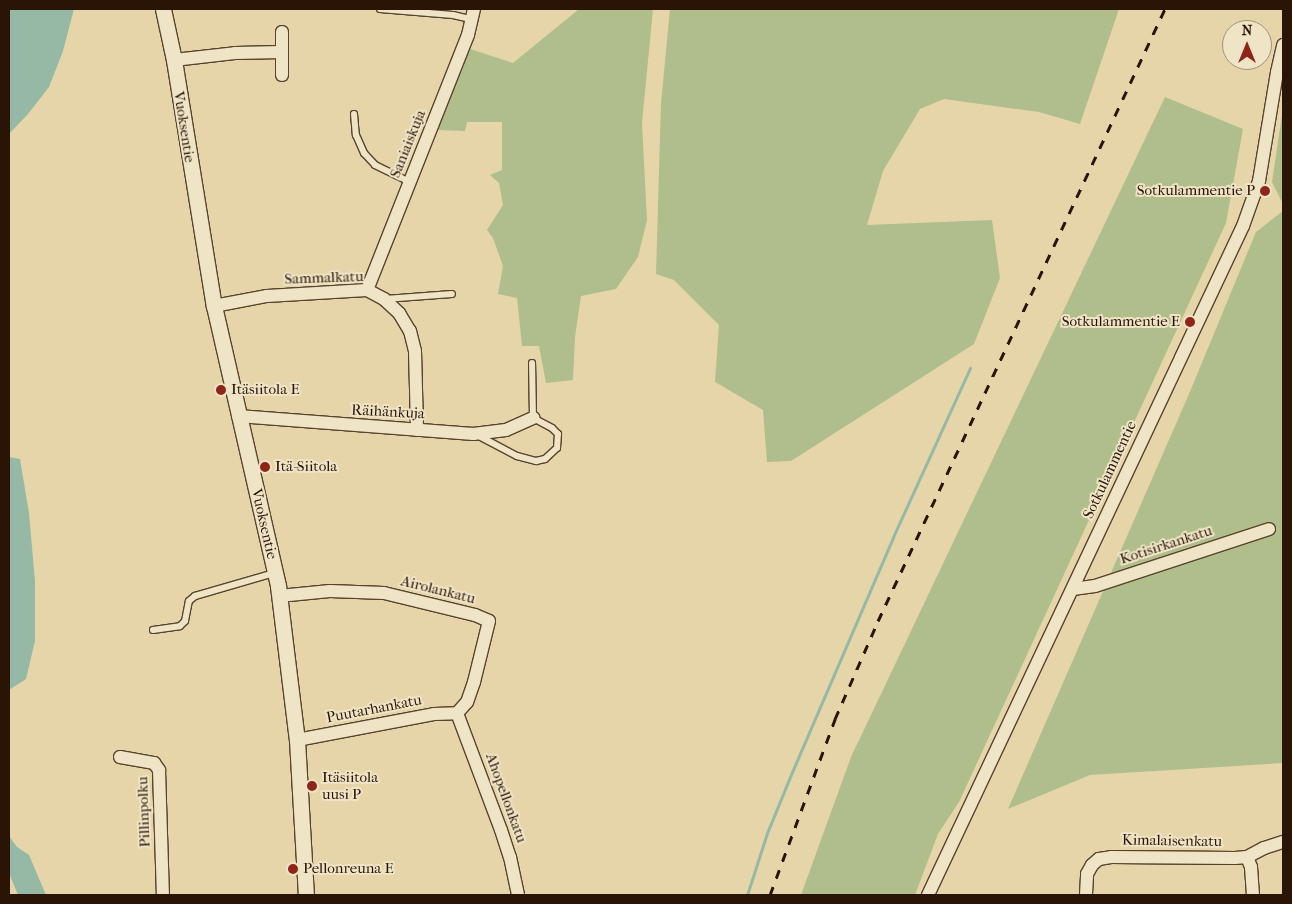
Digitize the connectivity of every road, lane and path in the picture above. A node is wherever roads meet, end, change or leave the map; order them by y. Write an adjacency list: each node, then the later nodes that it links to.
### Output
1 (163, 9): 7 (street, Vuoksentie)
2 (380, 9): 3 (lane)
3 (472, 14): 10 (street, Saniaiskuja)
4 (282, 32): 6 (street)
5 (1283, 45): 22 (street, Sotkulammentie)
6 (282, 52): 7 (street); 8 (street)
7 (174, 60): 14 (street, Vuoksentie)
8 (282, 75)
9 (354, 114): 10 (lane)
10 (410, 182): 11 (street, Saniaiskuja)
11 (367, 290): 13 (street, Sammalkatu); 14 (street, Sammalkatu)
12 (452, 294): 13 (lane)
13 (384, 300): 18 (street, Sammalkatu)
14 (214, 306): 16 (street, Vuoksentie)
15 (532, 363): 17 (lane)
16 (238, 416): 18 (street, Räihänkuja); 21 (street, Vuoksentie)
17 (533, 418): 19 (street, Räihänkuja); 19 (lane)
18 (417, 430): 19 (street, Räihänkuja)
19 (473, 434)
20 (1269, 529): 22 (street, Kotisirkankatu)
21 (275, 573): 23 (street, Vuoksentie); 24 (lane)
22 (1073, 589): 33 (street, Sotkulammentie)
23 (279, 596): 25 (street, Airolankatu); 26 (street, Vuoksentie)
24 (153, 630)
25 (457, 713): 26 (street, Puutarhankatu); 32 (street, Ahopellonkatu)
26 (297, 740): 31 (street, Vuoksentie)
27 (120, 757): 30 (street, Pillinpolku)
28 (1283, 842): 29 (street, Kimalaisenkatu)
29 (1247, 857): 34 (street, Kimalaisenkatu); 35 (street)
30 (163, 895)
31 (306, 895)
32 (518, 895)
33 (928, 895)
34 (1086, 895)
35 (1253, 895)

